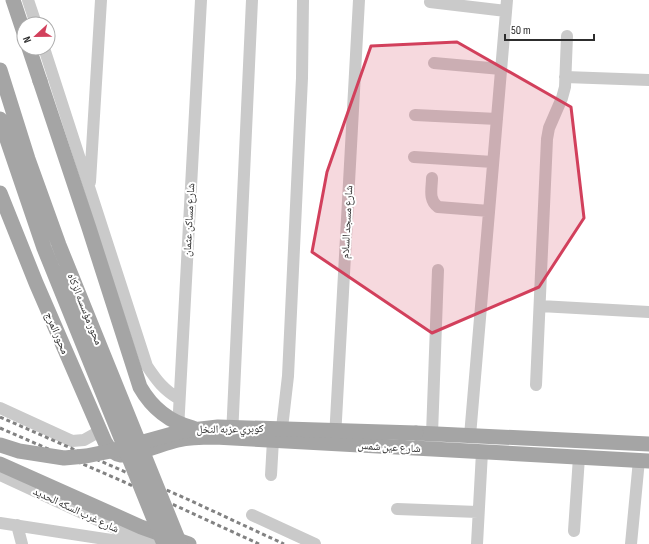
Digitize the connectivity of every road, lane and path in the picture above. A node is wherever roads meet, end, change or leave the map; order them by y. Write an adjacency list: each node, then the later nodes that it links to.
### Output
1 (13, 0): 10 (main road)
2 (28, 0): 11 (street)
3 (101, 0): 26 (street)
4 (201, 0): 33 (street, شارع مساكن عثمان)
5 (252, 0): 41 (street)
6 (303, 0): 35 (street)
7 (359, 0): 44 (street, شارع مسجد السلام)
8 (430, 2): 9 (street)
9 (507, 6): 16 (street)
10 (18, 16)
11 (33, 16)
12 (567, 36): 18 (street)
13 (32, 56): 36 (main road, bridge)
14 (47, 56): 26 (street)
15 (434, 63): 16 (street)
16 (501, 69): 22 (street)
17 (0, 70): 65 (main road, محور مؤسسه الزكاه, bridge)
18 (565, 77): 19 (street); 30 (street)
19 (649, 80)
20 (415, 115): 22 (street)
21 (0, 119): 64 (main road, محور مؤسسه الزكاه, bridge)
22 (497, 119): 24 (street)
23 (414, 157): 24 (street)
24 (493, 162): 28 (street)
25 (432, 178): 28 (street)
26 (90, 189): 33 (street)
27 (0, 193): 37 (main road, محور المرج)
28 (489, 211): 40 (street)
29 (438, 270): 39 (street)
30 (540, 306): 31 (street); 32 (street)
31 (649, 312)
32 (536, 385)
33 (179, 398): 42 (street, شارع مساكن عثمان)
34 (0, 408): 37 (street)
35 (282, 428): 36 (main road, كوبري عزبه النخل, bridge); 38 (main road, كوبري عزبه النخل, bridge)
36 (196, 429): 46 (main road, كوبري عزبه النخل, bridge)
37 (100, 431): 48 (main road, محور المرج)
38 (416, 434): 39 (main road, شارع عين شمس)
39 (432, 434): 40 (main road, شارع عين شمس)
40 (470, 436): 45 (main road, شارع عين شمس)
41 (232, 438): 42 (main road, شارع عين شمس); 43 (main road, شارع عين شمس)
42 (177, 440): 48 (main road, شارع عين شمس)
43 (273, 440): 44 (main road, شارع عين شمس); 53 (street)
44 (335, 444): 47 (main road, شارع عين شمس)
45 (649, 444)
46 (0, 445)
47 (482, 452): 49 (main road, شارع عين شمس); 55 (street)
48 (132, 454)
49 (579, 457): 50 (main road, شارع عين شمس); 59 (street)
50 (644, 461): 69 (street)
51 (0, 464): 66 (main road, bridge)
52 (0, 475): 61 (street, شارع غرب السكه الحديد)
53 (271, 475)
54 (397, 509): 55 (street)
55 (478, 512): 68 (street)
56 (252, 515): 67 (street)
57 (0, 522): 58 (street)
58 (17, 525): 60 (street); 62 (street)
59 (574, 531)
60 (85, 540): 61 (street)
61 (130, 540): 63 (street, شارع غرب السكه الحديد)
62 (22, 544)
63 (153, 544)
64 (164, 544)
65 (180, 544)
66 (189, 544)
67 (315, 544)
68 (477, 544)
69 (631, 544)

